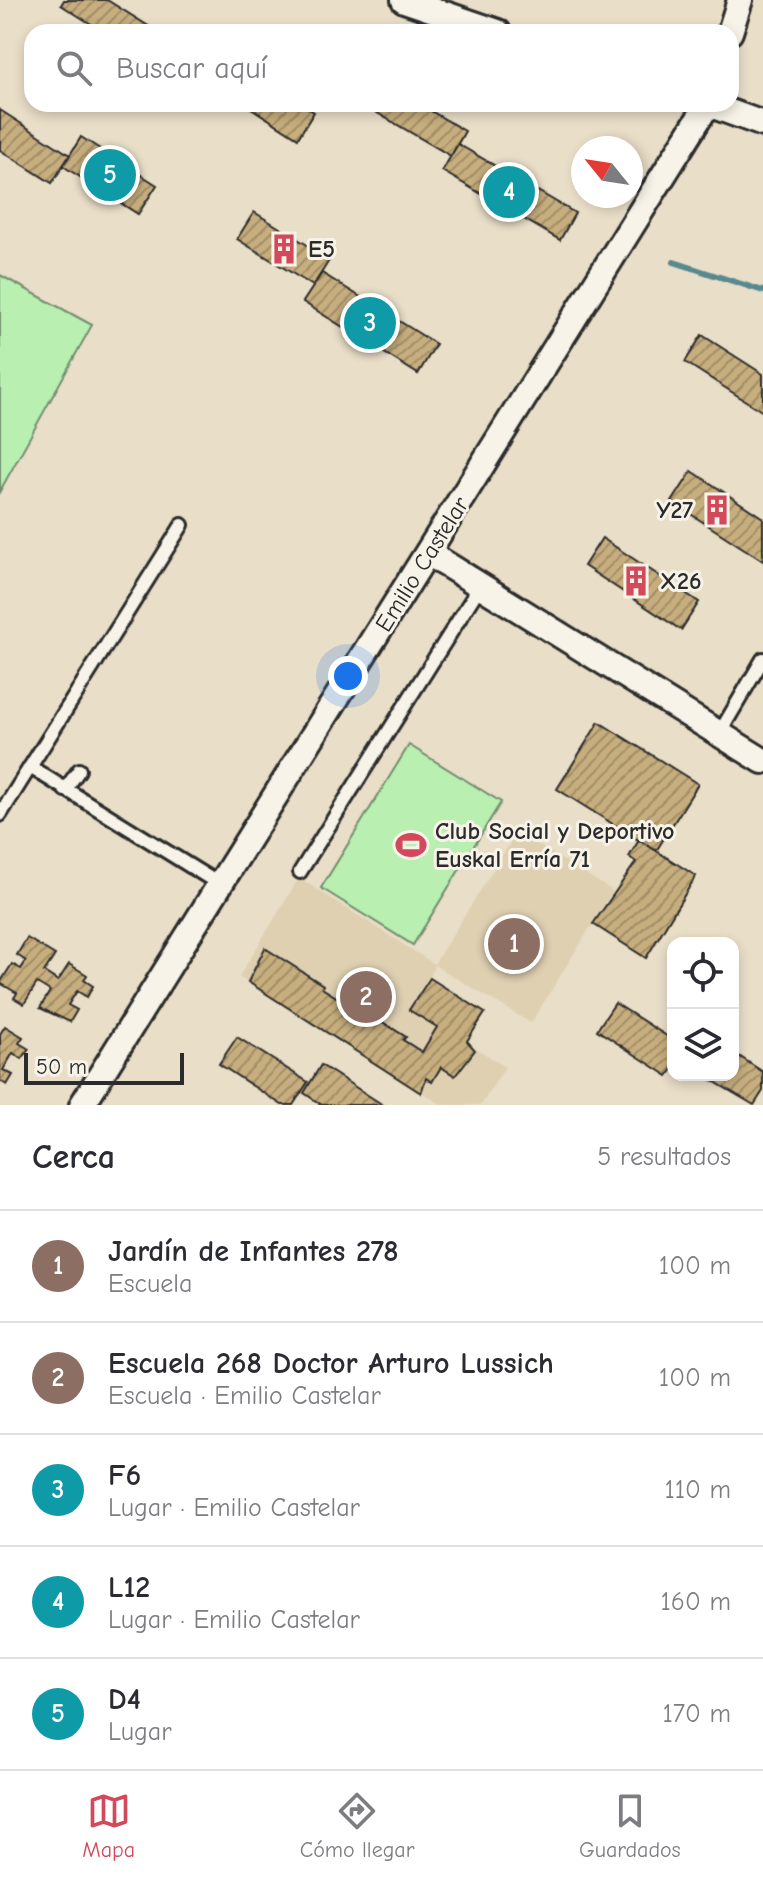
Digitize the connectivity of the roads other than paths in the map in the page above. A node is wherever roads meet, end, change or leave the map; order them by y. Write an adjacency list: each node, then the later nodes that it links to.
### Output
1 (404, 0): 3 (street)
2 (740, 0): 4 (street)
3 (474, 24)
4 (732, 24)
5 (703, 112): 9 (street, Emilio Castelar)
6 (730, 112): 7 (street)
7 (763, 124)
8 (182, 525): 14 (lane)
9 (428, 553): 10 (street); 19 (street, Emilio Castelar)
10 (480, 586): 12 (street); 18 (lane)
11 (763, 659): 12 (lane)
12 (719, 734): 13 (street)
13 (763, 761)
14 (30, 767): 16 (lane); 17 (lane)
15 (79, 770): 16 (lane)
16 (65, 790): 19 (lane)
17 (0, 815)
18 (300, 872)
19 (219, 884): 20 (street, Emilio Castelar)
20 (82, 1105)

